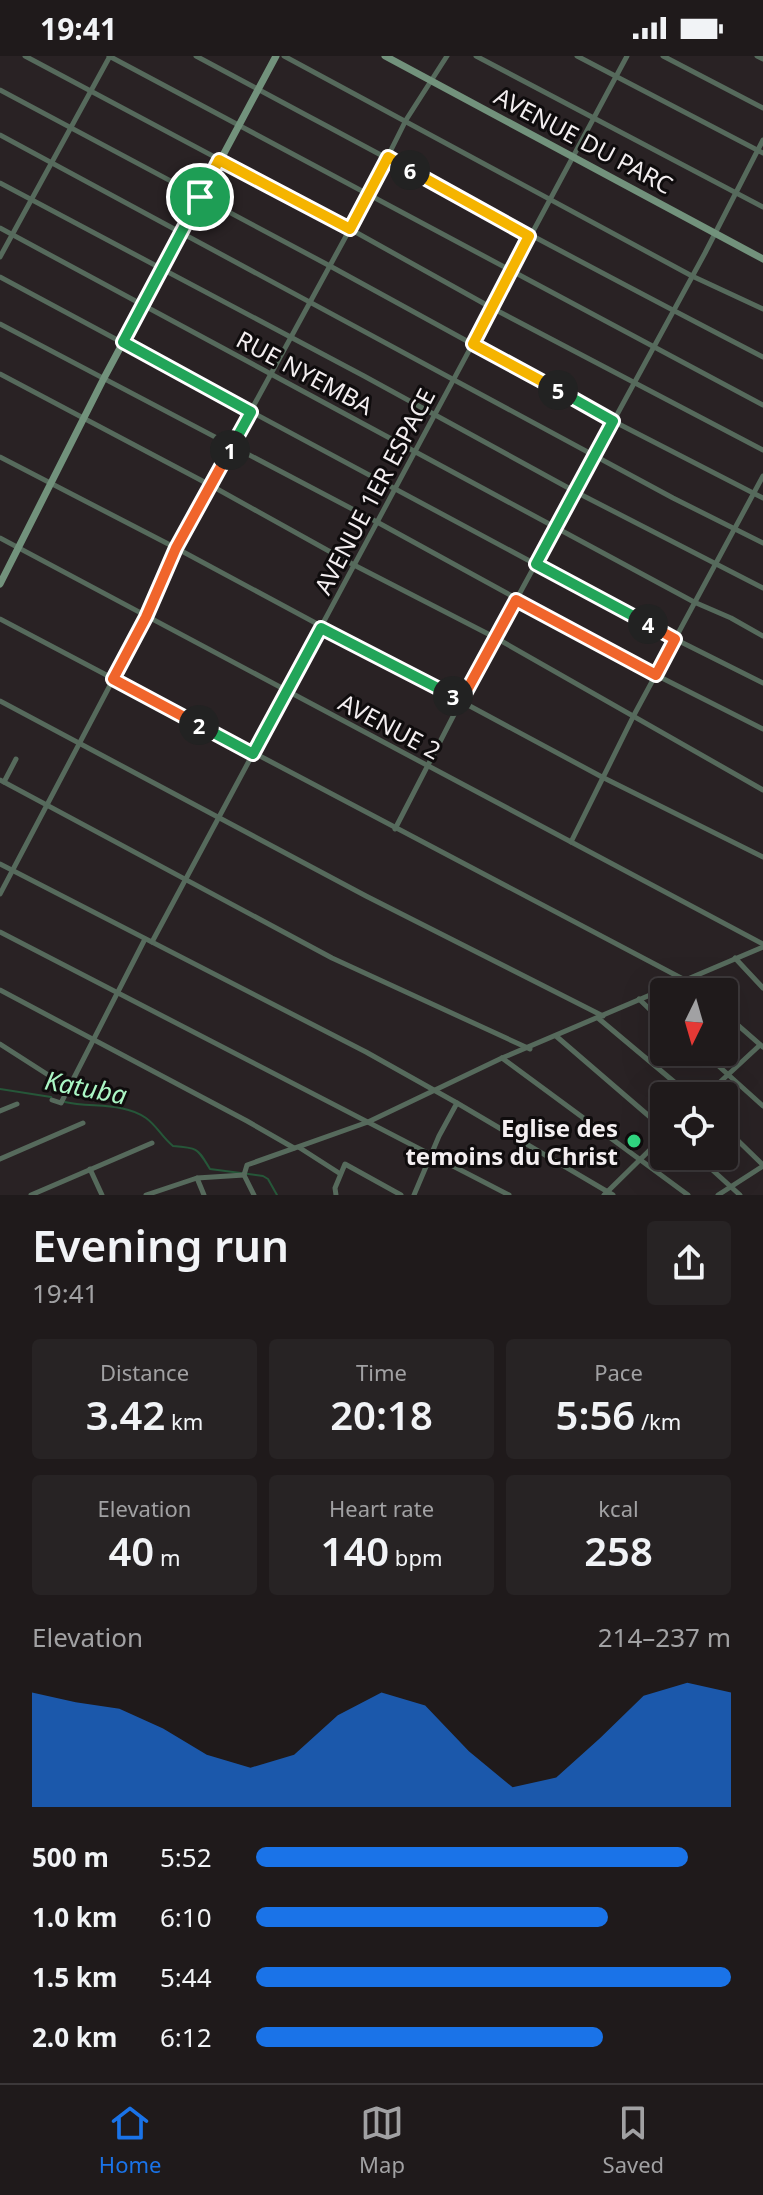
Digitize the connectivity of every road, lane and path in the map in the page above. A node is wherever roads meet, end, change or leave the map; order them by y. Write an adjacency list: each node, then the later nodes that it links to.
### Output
1 (25, 56): 18 (street)
2 (109, 56): 18 (street); 22 (street)
3 (196, 56): 17 (street)
4 (276, 56): 17 (street)
5 (284, 56): 20 (street)
6 (385, 56): 15 (street, AVENUE DU PARC)
7 (447, 56): 15 (street)
8 (476, 56): 21 (street)
9 (577, 56): 14 (street)
10 (627, 56): 14 (street, AVENUE 1ER ESPACE)
11 (663, 56): 19 (street)
12 (757, 56): 13 (street)
13 (763, 59)
14 (615, 77): 21 (street, AVENUE 1ER ESPACE); 26 (street)
15 (432, 81): 20 (street); 27 (street, AVENUE DU PARC)
16 (0, 90): 23 (street)
17 (259, 90): 22 (street); 28 (street)
18 (89, 91): 23 (street); 29 (street)
19 (763, 108)
20 (406, 120): 28 (street); 36 (street)
21 (594, 120): 27 (street, AVENUE 1ER ESPACE); 32 (street)
22 (239, 124): 29 (street); 33 (street)
23 (70, 127): 30 (street); 34 (street)
24 (0, 135): 30 (street)
25 (763, 140): 26 (street)
26 (760, 151): 32 (street)
27 (574, 156): 36 (street, AVENUE 1ER ESPACE); 41 (street, AVENUE DU PARC)
28 (388, 157): 33 (street); 43 (street)
29 (219, 160): 34 (street); 39 (street)
30 (51, 163): 35 (street); 40 (street)
31 (0, 183): 35 (street)
32 (735, 193): 37 (street); 41 (street)
33 (369, 194): 39 (street); 48 (street)
34 (200, 197): 40 (street); 46 (street)
35 (32, 198): 42 (street); 47 (street)
36 (550, 199): 43 (street, AVENUE 1ER ESPACE); 49 (street)
37 (763, 207)
38 (0, 228): 42 (street, RUE NYEMBA)
39 (350, 229): 46 (street); 53 (street)
40 (181, 232): 47 (street); 51 (street)
41 (714, 233): 45 (street, AVENUE DU PARC); 49 (street)
42 (13, 235): 44 (street); 52 (street, RUE NYEMBA)
43 (529, 236): 48 (street, AVENUE 1ER ESPACE); 55 (street)
44 (0, 257)
45 (763, 259)
46 (330, 266): 51 (street); 59 (street)
47 (161, 269): 52 (street); 57 (street)
48 (512, 272): 53 (street, AVENUE 1ER ESPACE); 60 (street)
49 (692, 276): 54 (street); 55 (street)
50 (0, 277): 58 (street)
51 (310, 301): 57 (street); 65 (street)
52 (142, 305): 58 (street); 63 (street, RUE NYEMBA)
53 (492, 308): 59 (street, AVENUE 1ER ESPACE); 66 (street)
54 (763, 309)
55 (672, 311): 60 (street); 61 (street)
56 (0, 324): 64 (street)
57 (290, 337): 63 (street); 69 (street)
58 (123, 342): 64 (street); 68 (street)
59 (473, 344): 65 (street, AVENUE 1ER ESPACE); 71 (street)
60 (653, 348): 66 (street); 67 (street)
61 (763, 357)
62 (0, 374): 70 (street)
63 (271, 375): 68 (street); 74 (street, RUE NYEMBA)
64 (104, 378): 70 (street); 72 (street)
65 (454, 381): 69 (street, AVENUE 1ER ESPACE); 75 (street)
66 (633, 384): 71 (street); 73 (street)
67 (763, 405)
68 (251, 412): 72 (street); 80 (street)
69 (435, 416): 74 (street, AVENUE 1ER ESPACE); 81 (street)
70 (84, 418): 78 (street); 79 (street)
71 (613, 421): 75 (street); 82 (street)
72 (232, 447): 79 (street); 84 (street)
73 (763, 450)
74 (415, 453): 80 (street, AVENUE 1ER ESPACE); 85 (street, RUE NYEMBA)
75 (594, 455): 81 (street); 86 (street)
76 (0, 457): 78 (street)
77 (763, 476): 82 (street)
78 (49, 483): 89 (street); 90 (street)
79 (210, 485): 90 (street); 93 (street)
80 (396, 490): 84 (street, AVENUE 1ER ESPACE); 92 (street)
81 (574, 491): 85 (street); 91 (street)
82 (754, 493): 83 (street); 86 (street)
83 (763, 498)
84 (377, 522): 93 (street, AVENUE 1ER ESPACE); 96 (street)
85 (555, 527): 92 (street); 97 (street, RUE NYEMBA)
86 (735, 528): 88 (street); 91 (street)
87 (0, 538): 89 (street, AVENUE 2)
88 (763, 543)
89 (19, 548): 94 (street); 98 (street, AVENUE 2)
90 (176, 548): 98 (street); 100 (street)
91 (715, 563): 95 (street); 97 (street)
92 (536, 564): 96 (street); 103 (street)
93 (354, 565): 100 (street, AVENUE 1ER ESPACE); 102 (street)
94 (0, 584)
95 (763, 588)
96 (516, 600): 102 (street); 104 (street)
97 (694, 602): 101 (street, RUE NYEMBA); 103 (street)
98 (146, 617): 105 (street); 107 (street, AVENUE 2)
99 (0, 619): 105 (street)
100 (321, 628): 107 (street, AVENUE 1ER ESPACE); 109 (street)
101 (763, 636)
102 (496, 638): 109 (street); 110 (street)
103 (675, 639): 104 (street); 106 (street)
104 (656, 675): 110 (street); 111 (street)
105 (113, 679): 112 (street); 113 (street)
106 (763, 683)
107 (286, 691): 113 (street, AVENUE 1ER ESPACE); 115 (street, AVENUE 2)
108 (0, 701): 112 (street)
109 (461, 701): 115 (street); 116 (street)
110 (634, 715): 116 (street); 118 (street)
111 (763, 729)
112 (81, 742): 119 (street); 120 (street)
113 (253, 754): 120 (street, AVENUE 1ER ESPACE); 121 (street)
114 (16, 759): 117 (street)
115 (427, 766): 121 (street); 122 (street, AVENUE 2)
116 (602, 777): 122 (street); 123 (street)
117 (2, 781): 119 (street)
118 (763, 790)
119 (46, 805): 125 (street); 126 (street)
120 (220, 818): 126 (street, AVENUE 1ER ESPACE); 141 (street)
121 (395, 829): 133 (street)
122 (571, 842): 131 (street, AVENUE 2)
123 (763, 857)
124 (0, 864): 125 (street)
125 (12, 871): 127 (street); 129 (street)
126 (186, 878): 130 (street, AVENUE 1ER ESPACE); 147 (street)
127 (0, 894)
128 (0, 932): 137 (street)
129 (145, 939): 130 (street); 137 (street)
130 (152, 942): 154 (street)
131 (763, 945): 132 (street)
132 (735, 958): 134 (street); 135 (street)
133 (681, 978)
134 (685, 978)
135 (763, 988)
136 (0, 990): 144 (street)
137 (118, 992): 144 (street); 161 (street)
138 (650, 994): 139 (street)
139 (639, 999): 140 (street); 141 (street)
140 (650, 1010)
141 (600, 1017): 143 (street); 151 (street)
142 (738, 1025): 146 (street)
143 (556, 1036): 147 (street); 160 (street)
144 (93, 1039): 153 (street); 165 (street)
145 (0, 1044): 153 (street)
146 (762, 1046): 150 (street)
147 (530, 1049): 148 (street)
148 (502, 1058): 154 (street); 169 (street)
149 (719, 1066): 150 (street)
150 (728, 1074): 152 (street); 158 (street)
151 (675, 1082)
152 (720, 1082)
153 (67, 1087): 155 (street)
154 (432, 1090): 156 (street); 161 (street)
155 (52, 1100)
156 (457, 1103): 167 (street); 178 (street)
157 (17, 1104): 159 (street)
158 (763, 1106)
159 (0, 1111)
160 (650, 1117)
161 (368, 1122): 165 (street); 167 (street)
162 (83, 1123): 168 (street)
163 (738, 1141): 170 (street)
164 (152, 1143): 171 (street)
165 (297, 1148): 173 (street); 174 (street)
166 (650, 1149): 169 (street)
167 (431, 1156): 185 (street); 186 (street)
168 (0, 1159)
169 (638, 1161): 178 (street); 187 (street)
170 (763, 1165): 176 (street)
171 (90, 1169): 179 (street); 180 (street)
172 (712, 1170): 176 (street)
173 (244, 1172): 175 (street); 182 (street)
174 (339, 1173): 183 (street); 184 (street)
175 (197, 1178): 177 (street); 181 (street)
176 (730, 1186): 188 (street); 189 (street)
177 (150, 1194)
178 (608, 1194)
179 (31, 1195)
180 (102, 1195)
181 (204, 1195)
182 (254, 1195)
183 (336, 1195)
184 (401, 1195)
185 (414, 1195)
186 (509, 1195)
187 (688, 1195)
188 (718, 1195)
189 (740, 1195)

